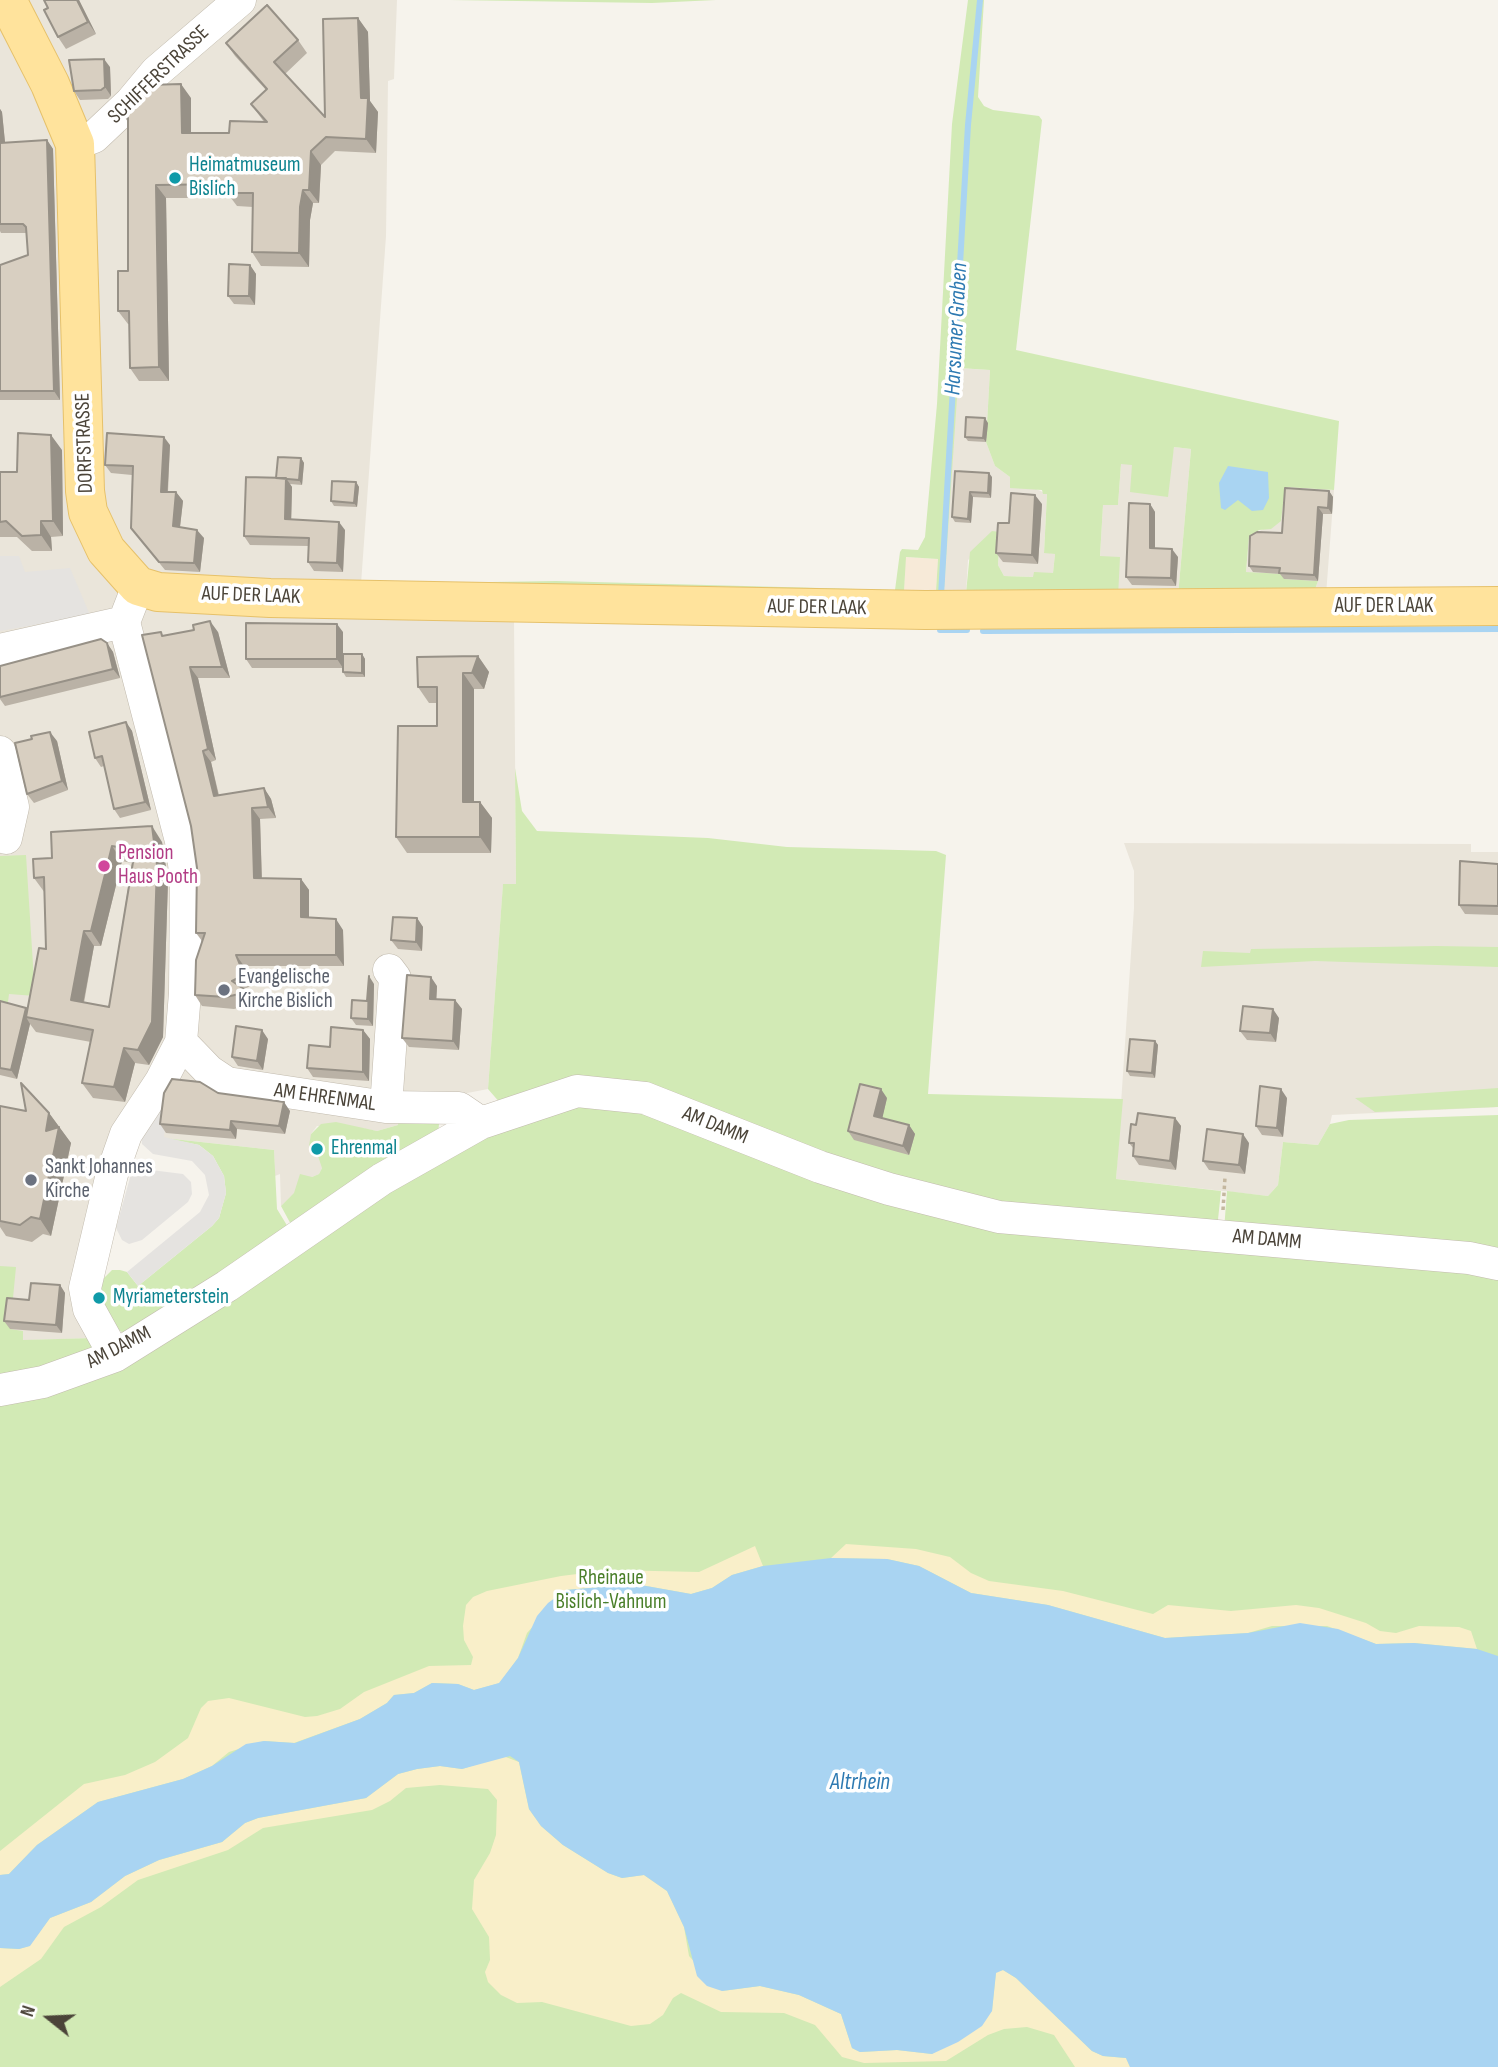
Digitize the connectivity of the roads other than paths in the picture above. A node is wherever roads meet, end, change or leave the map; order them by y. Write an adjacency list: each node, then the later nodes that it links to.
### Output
1 (8, 0): 3 (main road, DORFSTRASSE)
2 (240, 0): 3 (street, SCHIFFERSTRASSE)
3 (75, 144): 4 (main road, DORFSTRASSE)
4 (138, 586): 5 (main road, AUF DER LAAK); 6 (street)
5 (1498, 607)
6 (124, 622): 7 (street); 11 (street)
7 (0, 650)
8 (0, 752): 9 (street)
9 (6, 838)
10 (389, 970): 12 (street)
11 (181, 1042): 12 (street, AM EHRENMAL); 15 (street)
12 (386, 1107): 13 (street, AM EHRENMAL)
13 (481, 1123): 14 (street, AM DAMM); 15 (street, AM DAMM)
14 (1498, 1264)
15 (115, 1356): 16 (street, AM DAMM)
16 (0, 1390)

